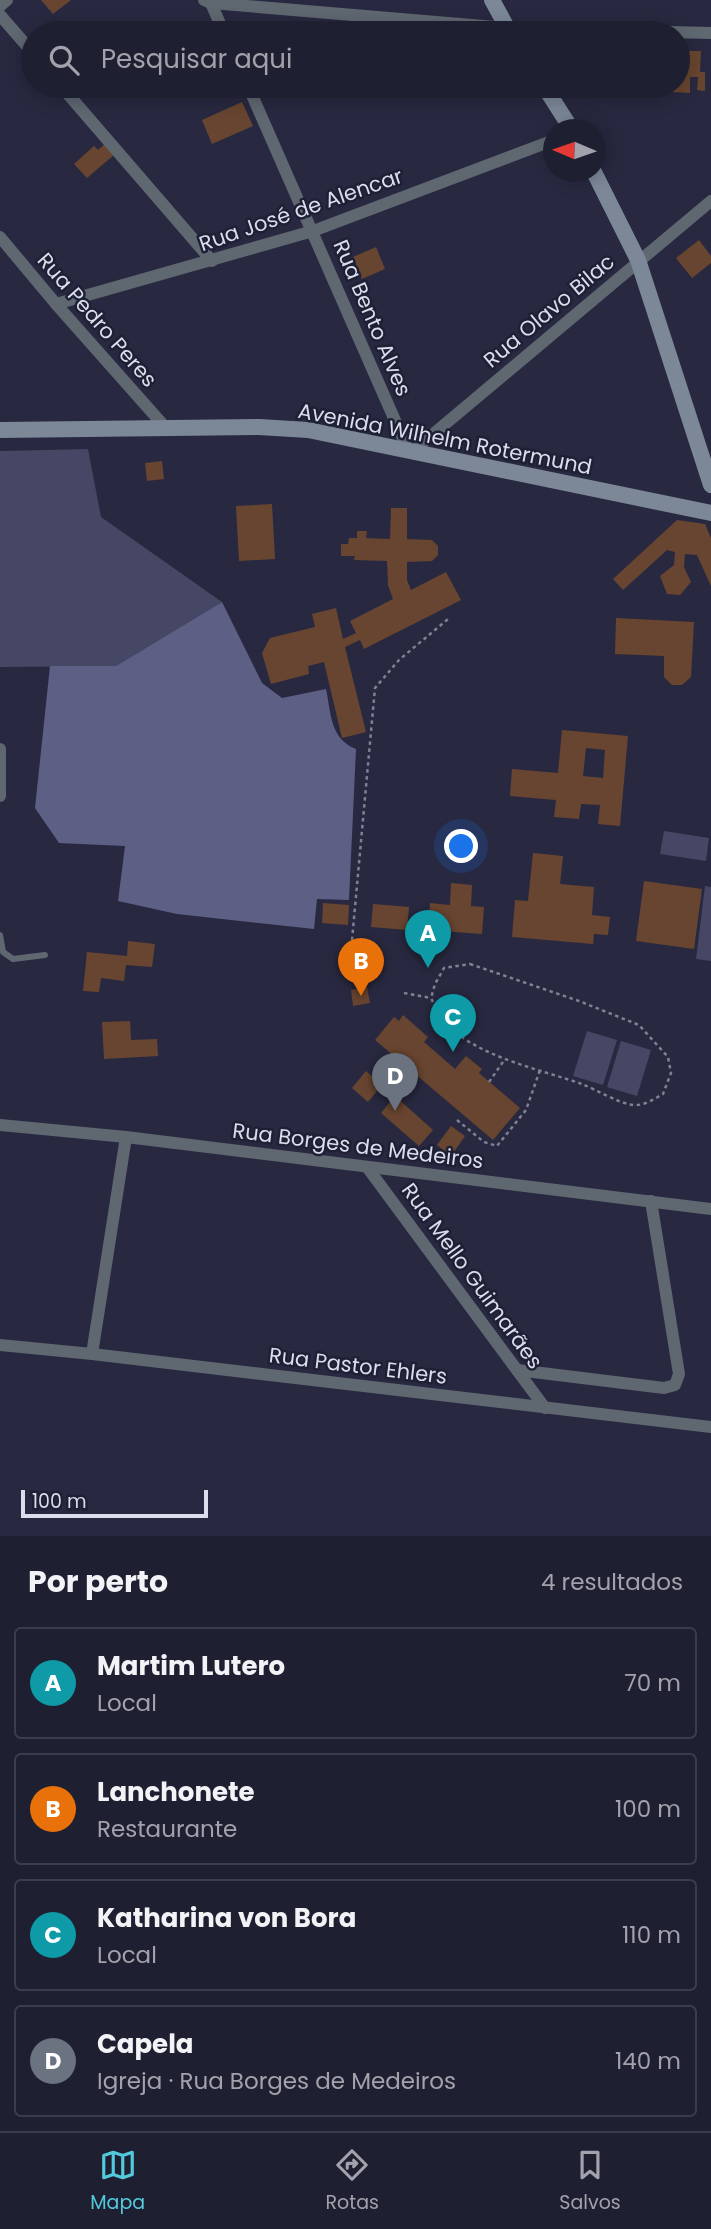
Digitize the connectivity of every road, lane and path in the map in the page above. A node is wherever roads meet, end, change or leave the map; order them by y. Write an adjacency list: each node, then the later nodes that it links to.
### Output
1 (8, 0): 4 (street)
2 (493, 1): 8 (street)
3 (207, 2): 6 (street); 7 (street)
4 (0, 6)
5 (0, 15): 11 (street)
6 (217, 21)
7 (412, 21)
8 (504, 21)
9 (690, 33): 10 (street)
10 (711, 33)
11 (21, 39)
12 (71, 98): 22 (street)
13 (253, 98): 19 (street, Rua Bento Alves)
14 (552, 98): 15 (street)
15 (565, 119)
16 (543, 144): 19 (street, Rua José de Alencar)
17 (599, 182): 21 (street)
18 (711, 201): 21 (street, Rua Olavo Bilac)
19 (313, 231): 22 (street, Rua José de Alencar); 26 (street, Rua Bento Alves)
20 (0, 237): 23 (street, Rua Pedro Peres)
21 (638, 260): 26 (street, Rua Olavo Bilac); 27 (street)
22 (212, 261): 23 (street, Rua José de Alencar)
23 (56, 304): 24 (street, Rua Pedro Peres)
24 (165, 428): 25 (street, Avenida Wilhelm Rotermund); 26 (street, Avenida Wilhelm Rotermund)
25 (0, 430)
26 (410, 450): 28 (street, Avenida Wilhelm Rotermund)
27 (711, 485)
28 (711, 513)
29 (448, 619): 33 (path)
30 (0, 749): 31 (street)
31 (0, 796)
32 (0, 934): 34 (lane)
33 (352, 940)
34 (45, 955)
35 (404, 993): 36 (path)
36 (431, 998): 37 (path); 38 (path)
37 (505, 1059): 38 (path); 39 (path)
38 (540, 1070): 40 (path)
39 (489, 1082)
40 (457, 1120)
41 (0, 1125): 42 (street, Rua Borges de Medeiros)
42 (126, 1137): 43 (street, Rua Borges de Medeiros); 47 (street)
43 (368, 1167): 44 (street, Rua Borges de Medeiros); 48 (street, Rua Mello Guimarães)
44 (651, 1201): 45 (street, Rua Borges de Medeiros); 48 (street)
45 (711, 1209)
46 (0, 1345): 47 (street, Rua Pastor Ehlers)
47 (92, 1354): 49 (street, Rua Pastor Ehlers)
48 (517, 1370): 49 (street, Rua Mello Guimarães)
49 (545, 1408): 50 (street, Rua Pastor Ehlers)
50 (711, 1427)

